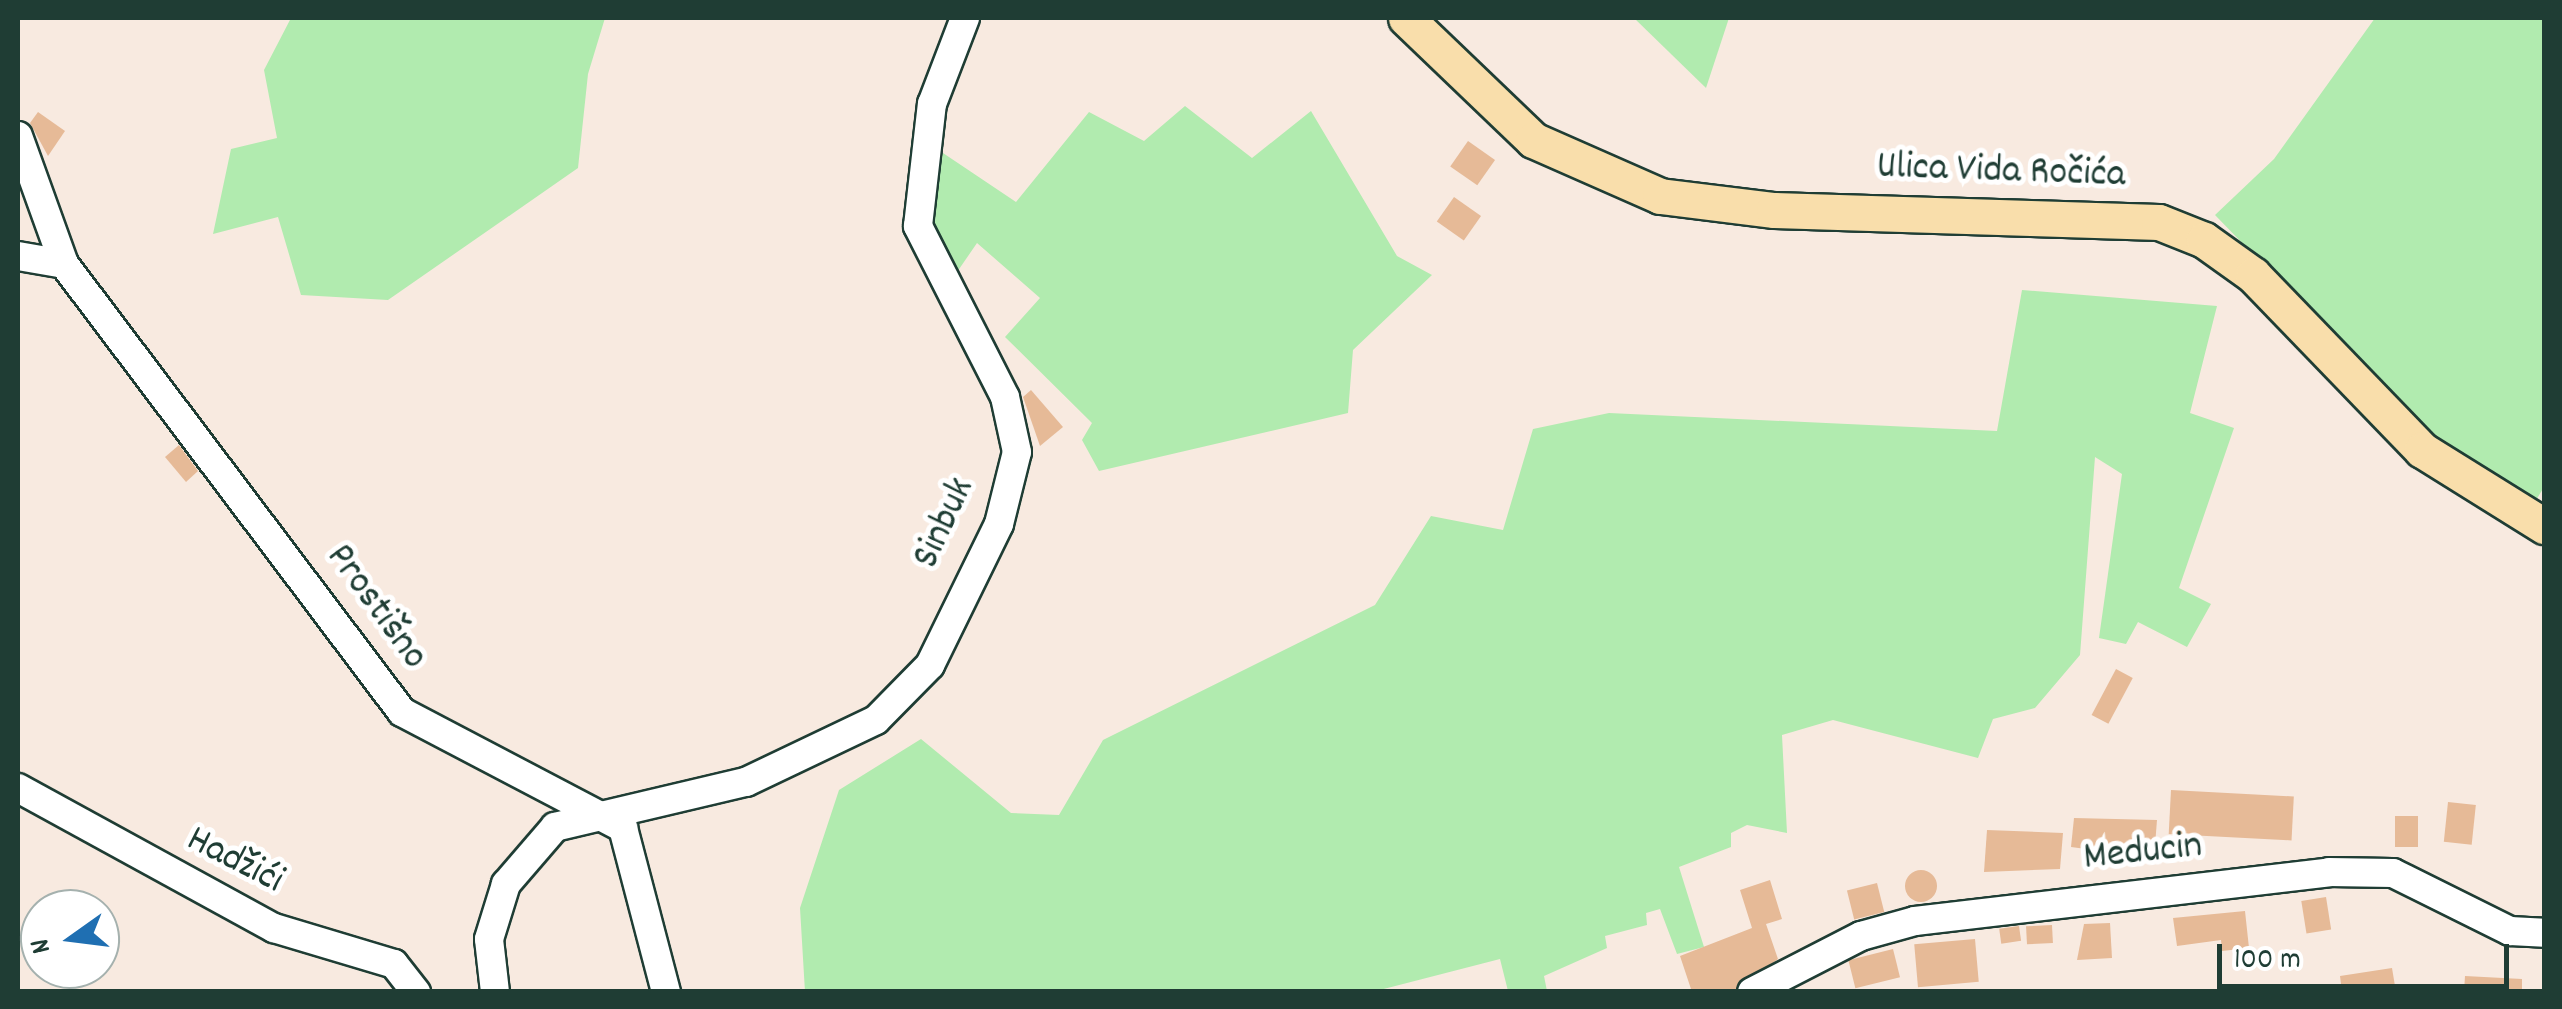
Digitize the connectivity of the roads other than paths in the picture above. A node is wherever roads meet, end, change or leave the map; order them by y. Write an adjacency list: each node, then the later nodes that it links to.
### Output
1 (966, 18): 8 (street, Sinbuk)
2 (1406, 18): 6 (main road, Ulica Vida Ročića)
3 (18, 136): 5 (street, Prostišno)
4 (18, 256): 5 (street)
5 (64, 264): 8 (street, Prostišno)
6 (2544, 526)
7 (18, 788): 10 (street, Hadžići)
8 (608, 815): 11 (street, Sinbuk); 12 (street, Prostišno)
9 (2544, 933): 13 (street, Meducin)
10 (416, 992)
11 (494, 992)
12 (666, 992)
13 (1752, 992)

